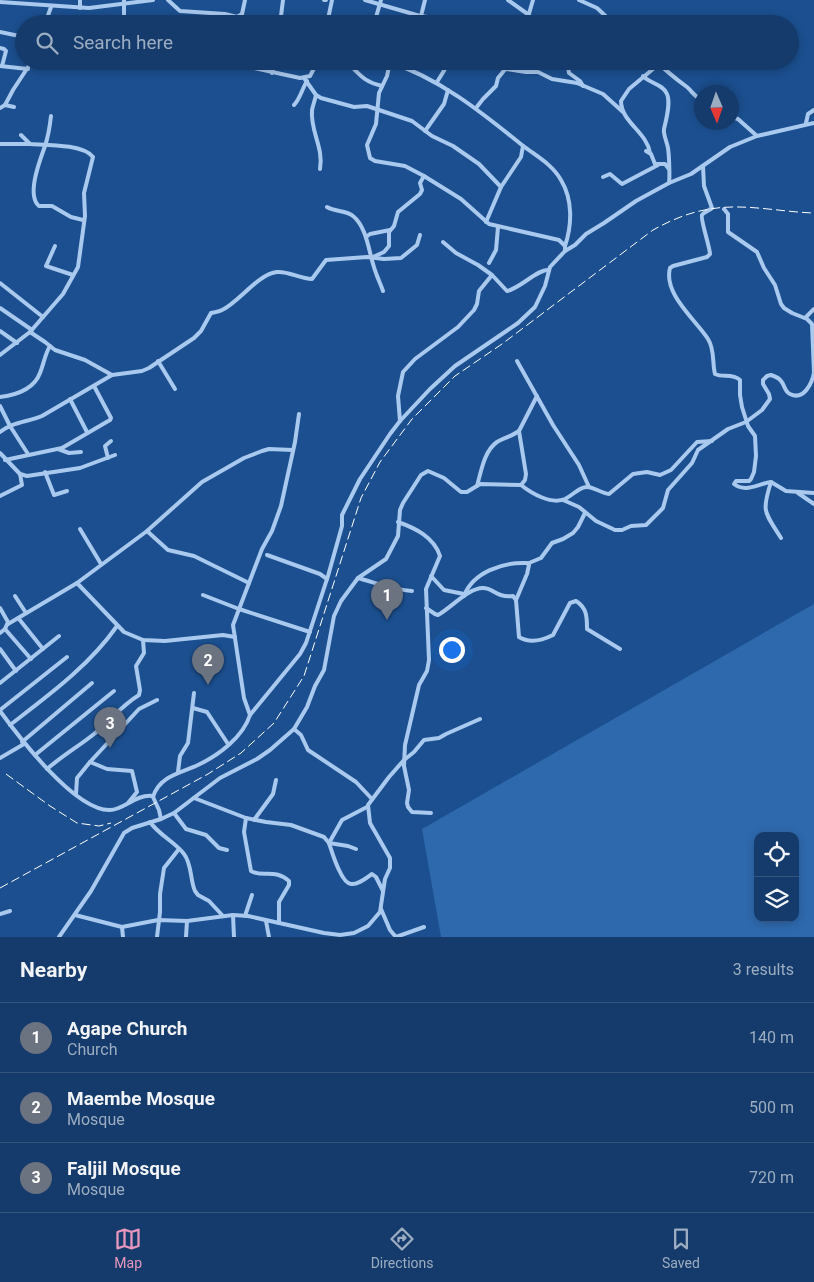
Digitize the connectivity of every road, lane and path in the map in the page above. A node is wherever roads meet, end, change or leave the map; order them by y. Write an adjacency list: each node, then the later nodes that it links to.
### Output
1 (80, 0): 18 (street)
2 (153, 0): 14 (street)
3 (168, 0): 21 (street)
4 (245, 0): 22 (street)
5 (283, 0): 23 (street)
6 (332, 0): 24 (street)
7 (365, 0): 15 (street)
8 (424, 0): 27 (street)
9 (508, 0): 28 (street)
10 (533, 0): 28 (street)
11 (579, 0): 29 (street)
12 (0, 2): 13 (street)
13 (21, 2): 17 (street)
14 (124, 2): 16 (street); 20 (street)
15 (380, 2): 25 (street); 26 (street)
16 (108, 3): 18 (street)
17 (51, 6): 18 (street); 19 (street)
18 (80, 8)
19 (48, 15)
20 (124, 15)
21 (229, 15)
22 (241, 15)
23 (281, 15)
24 (330, 15)
25 (376, 15)
26 (417, 15)
27 (420, 15)
28 (529, 15)
29 (604, 15)
30 (0, 32): 31 (street)
31 (15, 35)
32 (0, 48): 33 (street)
33 (1, 66): 34 (street)
34 (15, 68)
35 (27, 70): 57 (street)
36 (260, 70): 48 (street)
37 (272, 70): 48 (street)
38 (314, 70): 50 (street)
39 (355, 70): 52 (street)
40 (387, 70): 52 (street)
41 (415, 70): 51 (street)
42 (444, 70): 51 (street)
43 (505, 70): 61 (street)
44 (513, 70): 53 (street)
45 (569, 70): 53 (street)
46 (649, 70): 49 (street)
47 (666, 70): 56 (street)
48 (272, 73): 50 (street)
49 (643, 76): 64 (street); 79 (street)
50 (306, 80): 55 (street); 58 (street)
51 (437, 82): 54 (street)
52 (382, 86): 62 (street)
53 (584, 86): 64 (street)
54 (448, 90): 61 (street); 69 (street)
55 (316, 95): 62 (street); 78 (street)
56 (694, 96)
57 (5, 105): 59 (street); 60 (street)
58 (294, 105)
59 (14, 106)
60 (0, 108)
61 (476, 108): 75 (street)
62 (377, 110): 69 (street); 80 (street)
63 (814, 110): 68 (street)
64 (623, 112): 76 (street)
65 (51, 116): 74 (street)
66 (739, 121): 71 (street)
67 (814, 122): 68 (street)
68 (806, 123): 71 (street)
69 (425, 132): 83 (street)
70 (21, 135): 73 (street)
71 (757, 136): 77 (street)
72 (0, 144): 73 (street)
73 (30, 144): 74 (street)
74 (46, 145): 86 (street); 86 (street)
75 (523, 146): 83 (street); 94 (street)
76 (658, 165): 79 (street); 81 (street)
77 (703, 166): 82 (street); 123 (street)
78 (320, 169)
79 (669, 169): 82 (street)
80 (424, 176): 87 (street); 89 (street)
81 (604, 177)
82 (669, 183): 94 (street)
83 (501, 187): 87 (street)
84 (327, 206): 91 (street)
85 (724, 209): 105 (street)
86 (84, 220): 98 (street)
87 (486, 222): 88 (street)
88 (498, 227): 94 (street); 96 (street)
89 (390, 230): 91 (street); 95 (street)
90 (420, 235): 95 (street)
91 (366, 237): 95 (street)
92 (443, 242): 99 (street)
93 (55, 246): 98 (street)
94 (565, 249): 97 (street)
95 (372, 258): 101 (street); 112 (street)
96 (489, 263)
97 (549, 270): 99 (street); 122 (street)
98 (72, 275): 104 (street)
99 (492, 275): 122 (street)
100 (0, 283): 104 (street)
101 (383, 291)
102 (0, 308): 107 (street)
103 (814, 309): 105 (street)
104 (43, 317): 107 (street)
105 (805, 318): 113 (street)
106 (0, 331): 108 (street)
107 (31, 331): 108 (street); 109 (street)
108 (17, 343): 110 (street)
109 (50, 346): 114 (street); 118 (street)
110 (1, 353)
111 (517, 361): 117 (street)
112 (158, 362): 114 (street); 116 (street)
113 (814, 373): 123 (street)
114 (112, 376): 115 (street)
115 (94, 386): 119 (street); 127 (street)
116 (175, 389)
117 (537, 396): 125 (street); 143 (street)
118 (0, 397)
119 (70, 399): 124 (street); 127 (street)
120 (0, 406): 124 (street)
121 (299, 414): 131 (street)
122 (400, 421): 159 (street)
123 (746, 422): 129 (street); 140 (street)
124 (10, 426): 126 (street); 134 (street)
125 (519, 431): 141 (street); 142 (street)
126 (0, 432)
127 (87, 432): 130 (street)
128 (111, 441): 136 (street)
129 (712, 441): 143 (street); 150 (street)
130 (58, 449): 132 (street); 134 (street)
131 (293, 450): 153 (street); 161 (street)
132 (81, 452)
133 (0, 454): 137 (street)
134 (28, 454): 137 (street)
135 (114, 455): 136 (street)
136 (108, 458): 138 (street)
137 (5, 460): 139 (street)
138 (45, 472): 139 (street); 144 (street)
139 (20, 474): 147 (street)
140 (771, 482): 145 (street); 154 (street)
141 (521, 485): 142 (street); 148 (street)
142 (477, 486): 151 (street)
143 (589, 487): 148 (street)
144 (68, 490)
145 (796, 492): 146 (street); 149 (street)
146 (814, 493)
147 (0, 496)
148 (563, 500): 150 (street)
149 (814, 504)
150 (585, 513): 156 (street)
151 (398, 522): 158 (street); 160 (street)
152 (80, 528): 157 (street)
153 (147, 531): 157 (street); 161 (street)
154 (781, 538)
155 (267, 556): 159 (street)
156 (529, 563): 165 (street); 167 (street)
157 (101, 564): 162 (street)
158 (431, 576): 165 (street); 169 (street)
159 (327, 578): 177 (street)
160 (358, 578): 163 (street); 198 (street)
161 (249, 582): 170 (street)
162 (77, 583): 171 (street); 174 (street)
163 (412, 591)
164 (203, 595): 170 (street)
165 (464, 595): 167 (street); 169 (street)
166 (16, 596): 171 (street)
167 (516, 600): 183 (street)
168 (0, 608): 173 (street)
169 (426, 608): 203 (street)
170 (239, 609): 177 (street); 179 (street)
171 (26, 613): 172 (street)
172 (19, 619): 173 (street); 182 (street)
173 (8, 624): 175 (street)
174 (117, 626): 180 (street); 197 (street)
175 (5, 629): 176 (street); 185 (street)
176 (0, 632)
177 (310, 632): 195 (street)
178 (59, 636): 182 (street)
179 (232, 636): 180 (street); 195 (street)
180 (143, 640): 205 (street)
181 (0, 649): 186 (street)
182 (43, 649): 185 (street)
183 (620, 649)
184 (67, 657): 194 (street)
185 (32, 659): 186 (street)
186 (16, 671): 188 (street)
187 (0, 676): 188 (street)
188 (2, 682)
189 (92, 683): 199 (street)
190 (114, 691): 201 (street)
191 (194, 693): 193 (street)
192 (157, 700): 204 (street)
193 (193, 708): 200 (street); 206 (street)
194 (0, 711): 197 (street)
195 (250, 715): 200 (street)
196 (480, 718): 203 (street)
197 (10, 725): 199 (street)
198 (294, 729): 210 (street); 211 (street)
199 (23, 743): 201 (street); 202 (street)
200 (228, 744): 206 (street)
201 (35, 755): 205 (street)
202 (0, 758)
203 (404, 760): 211 (street); 215 (street)
204 (90, 762): 208 (street); 212 (street)
205 (47, 769): 208 (street)
206 (178, 772): 209 (street)
207 (276, 780): 218 (street)
208 (76, 794): 212 (street)
209 (153, 796): 212 (street); 217 (street)
210 (194, 798): 214 (street); 216 (street)
211 (372, 799): 213 (street)
212 (128, 802)
213 (367, 807): 220 (street); 224 (street)
214 (174, 813): 217 (street); 223 (street)
215 (431, 813)
216 (246, 818): 218 (street); 236 (street)
217 (161, 819): 219 (street)
218 (254, 820): 220 (street)
219 (150, 822): 221 (street); 229 (street)
220 (329, 843): 222 (street); 224 (street)
221 (179, 849): 231 (street); 233 (street)
222 (356, 849)
223 (227, 850)
224 (383, 891): 226 (street)
225 (252, 895): 232 (street)
226 (381, 910): 240 (street); 247 (street)
227 (10, 911): 228 (street)
228 (0, 914)
229 (75, 915): 237 (street); 241 (street)
230 (233, 915): 231 (street); 232 (street); 245 (street)
231 (223, 916): 234 (street)
232 (246, 916): 235 (street)
233 (158, 920): 234 (street); 237 (street); 243 (street)
234 (187, 921): 244 (street)
235 (266, 921): 236 (street); 246 (street)
236 (279, 923): 239 (street)
237 (122, 927): 242 (street)
238 (424, 927): 247 (street)
239 (325, 935): 240 (street)
240 (355, 935)
241 (59, 937)
242 (123, 937)
243 (157, 937)
244 (186, 937)
245 (234, 937)
246 (269, 937)
247 (396, 937)

